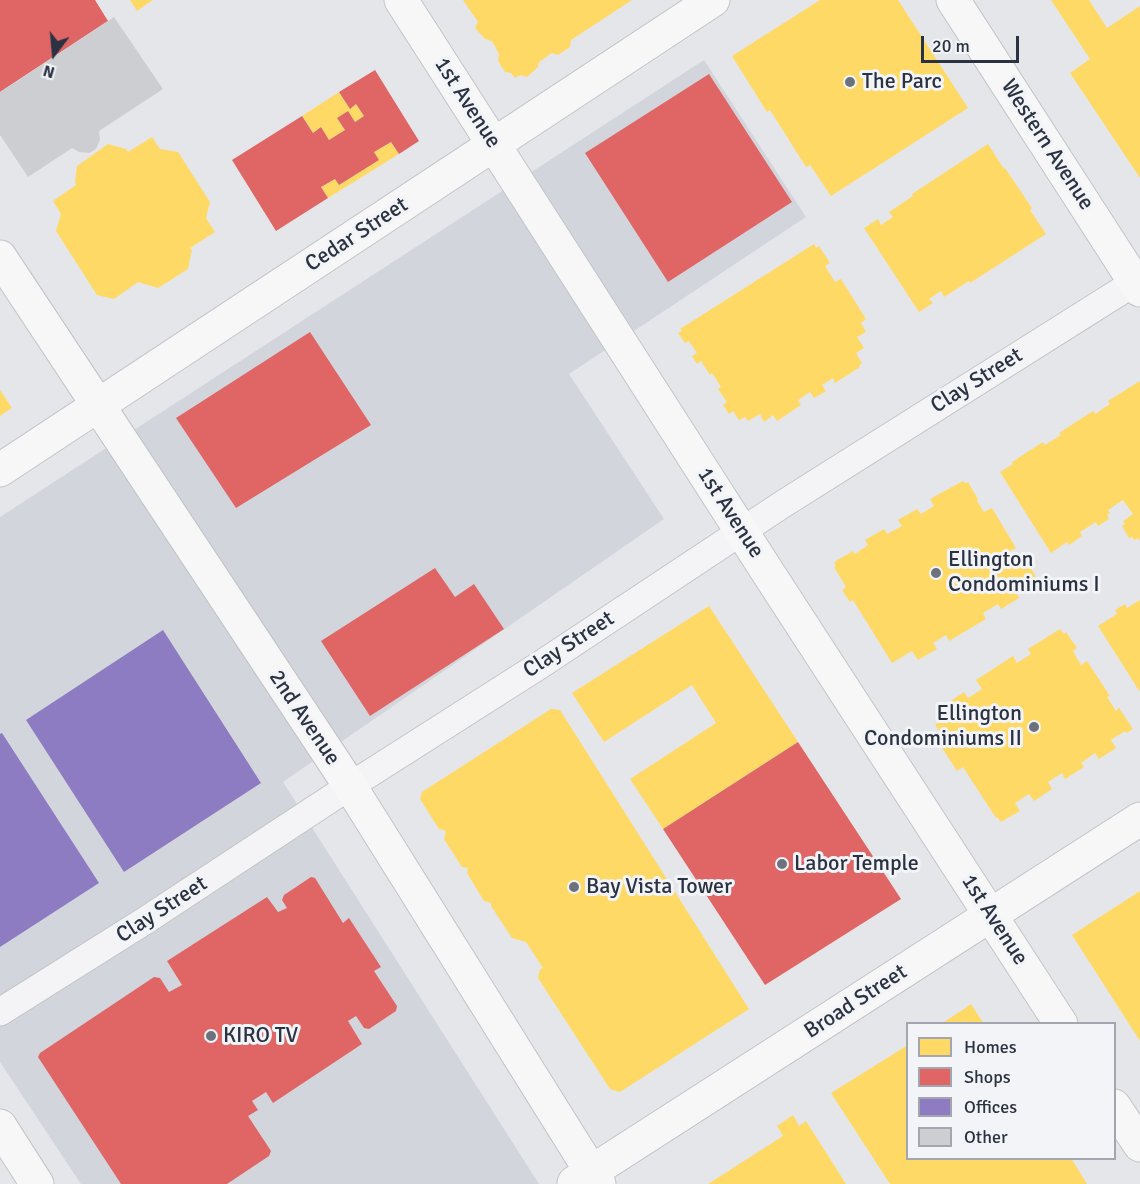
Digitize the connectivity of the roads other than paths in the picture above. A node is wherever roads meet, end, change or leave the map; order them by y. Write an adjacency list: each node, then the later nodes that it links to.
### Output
1 (401, 0): 4 (main road, 1st Avenue)
2 (713, 0): 4 (main road, Cedar Street)
3 (953, 0): 6 (main road, Western Avenue)
4 (494, 145): 7 (main road, Cedar Street); 9 (main road, 1st Avenue)
5 (0, 257): 7 (main road, 2nd Avenue)
6 (1138, 284): 9 (street, Clay Street)
7 (98, 406): 8 (main road, Cedar Street); 10 (main road, 2nd Avenue)
8 (0, 470)
9 (741, 531): 10 (street, Clay Street); 12 (main road, 1st Avenue)
10 (350, 786): 13 (street, Clay Street); 18 (main road, 2nd Avenue)
11 (1140, 819): 12 (main road, Broad Street)
12 (991, 915): 14 (main road, 1st Avenue); 18 (main road, Broad Street)
13 (0, 1012)
14 (1060, 1022)
15 (1116, 1109): 17 (main road)
16 (0, 1126): 19 (main road)
17 (1140, 1145)
18 (588, 1180)
19 (37, 1184)

